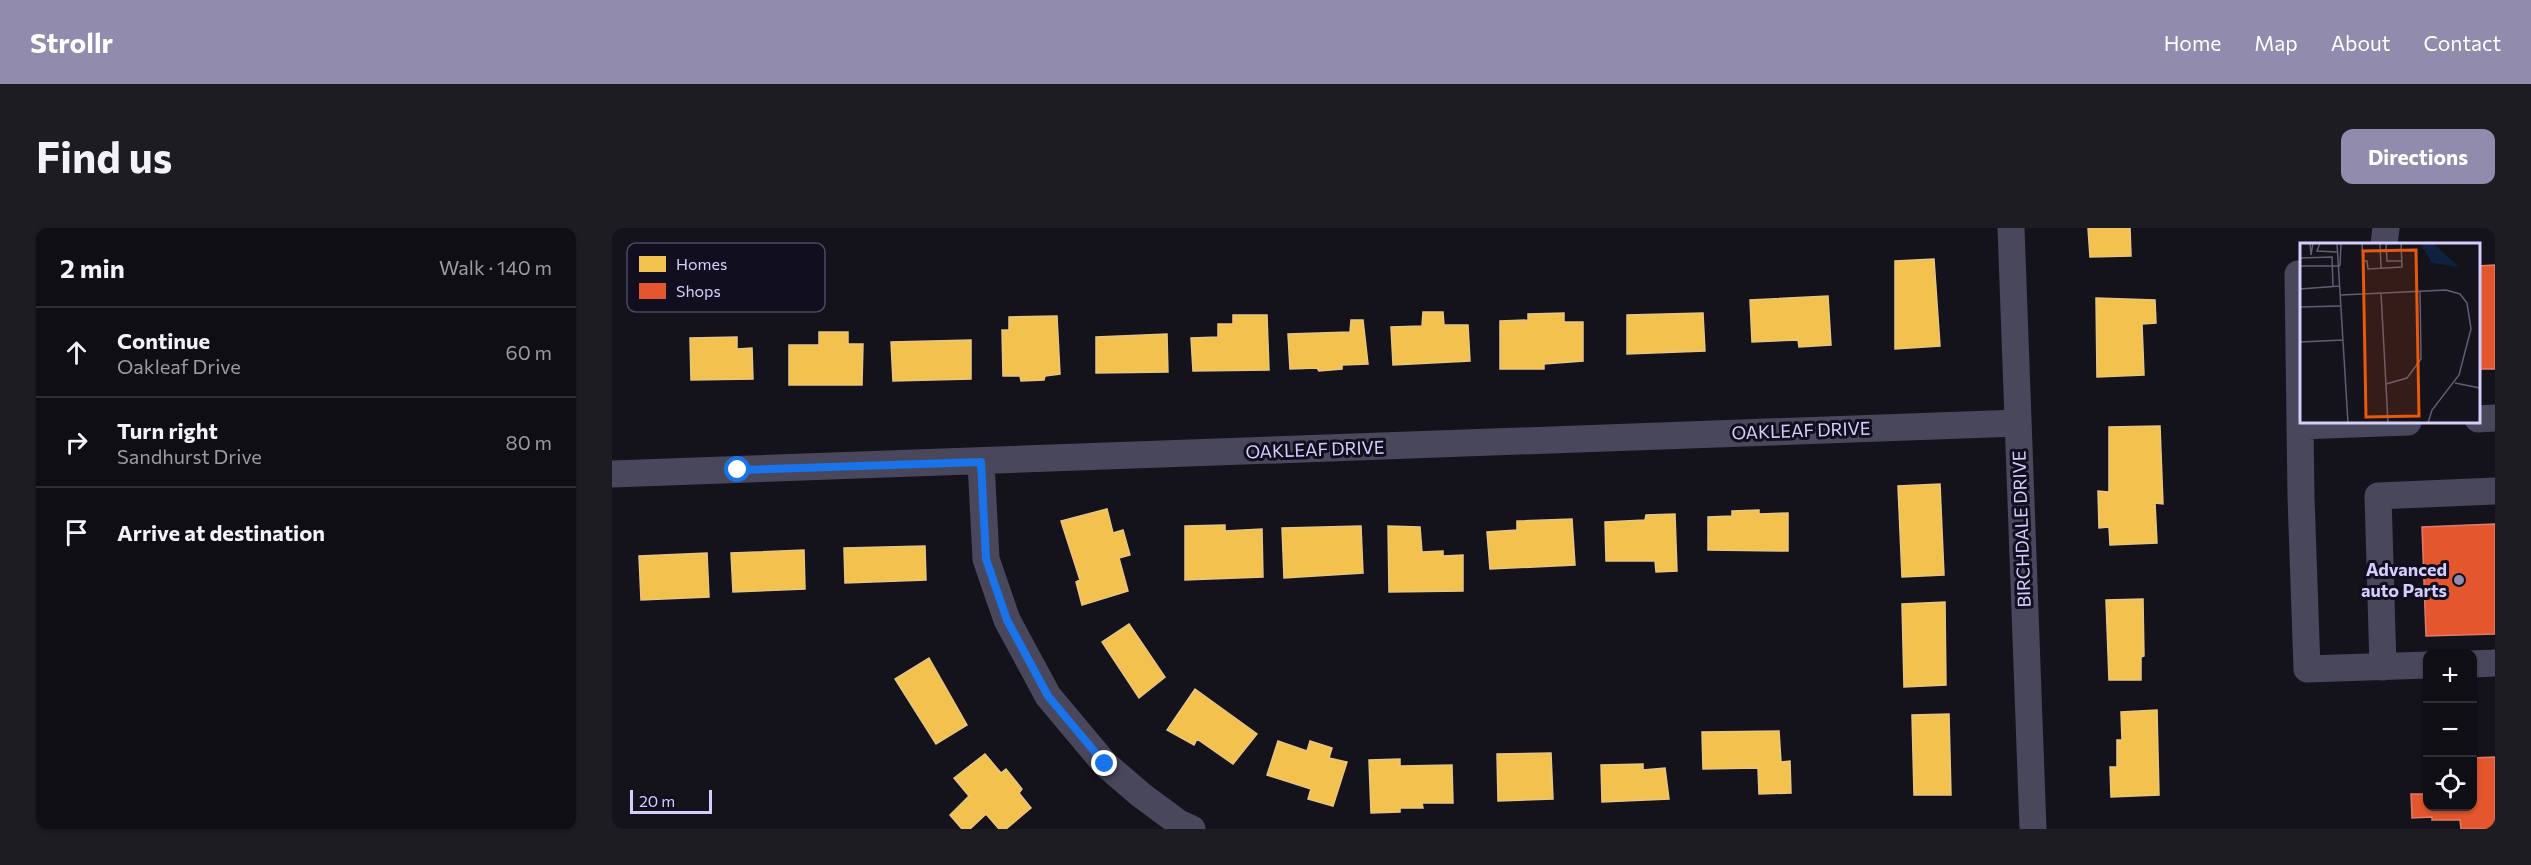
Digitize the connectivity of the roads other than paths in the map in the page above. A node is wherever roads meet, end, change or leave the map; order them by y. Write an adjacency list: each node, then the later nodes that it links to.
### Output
1 (2011, 228): 7 (street, BIRCHDALE DRIVE)
2 (2386, 228): 3 (street)
3 (2384, 243)
4 (2300, 274): 9 (street)
5 (2495, 418): 6 (street)
6 (2480, 419)
7 (2018, 423): 10 (street, OAKLEAF DRIVE); 18 (street, BIRCHDALE DRIVE)
8 (2369, 423): 9 (street)
9 (2300, 426): 16 (street)
10 (981, 462): 11 (street, OAKLEAF DRIVE); 17 (street)
11 (612, 474)
12 (2495, 491): 16 (street)
13 (2495, 663): 14 (street)
14 (2477, 664)
15 (2423, 665): 16 (street)
16 (2383, 667)
17 (1192, 829)
18 (2033, 829)

